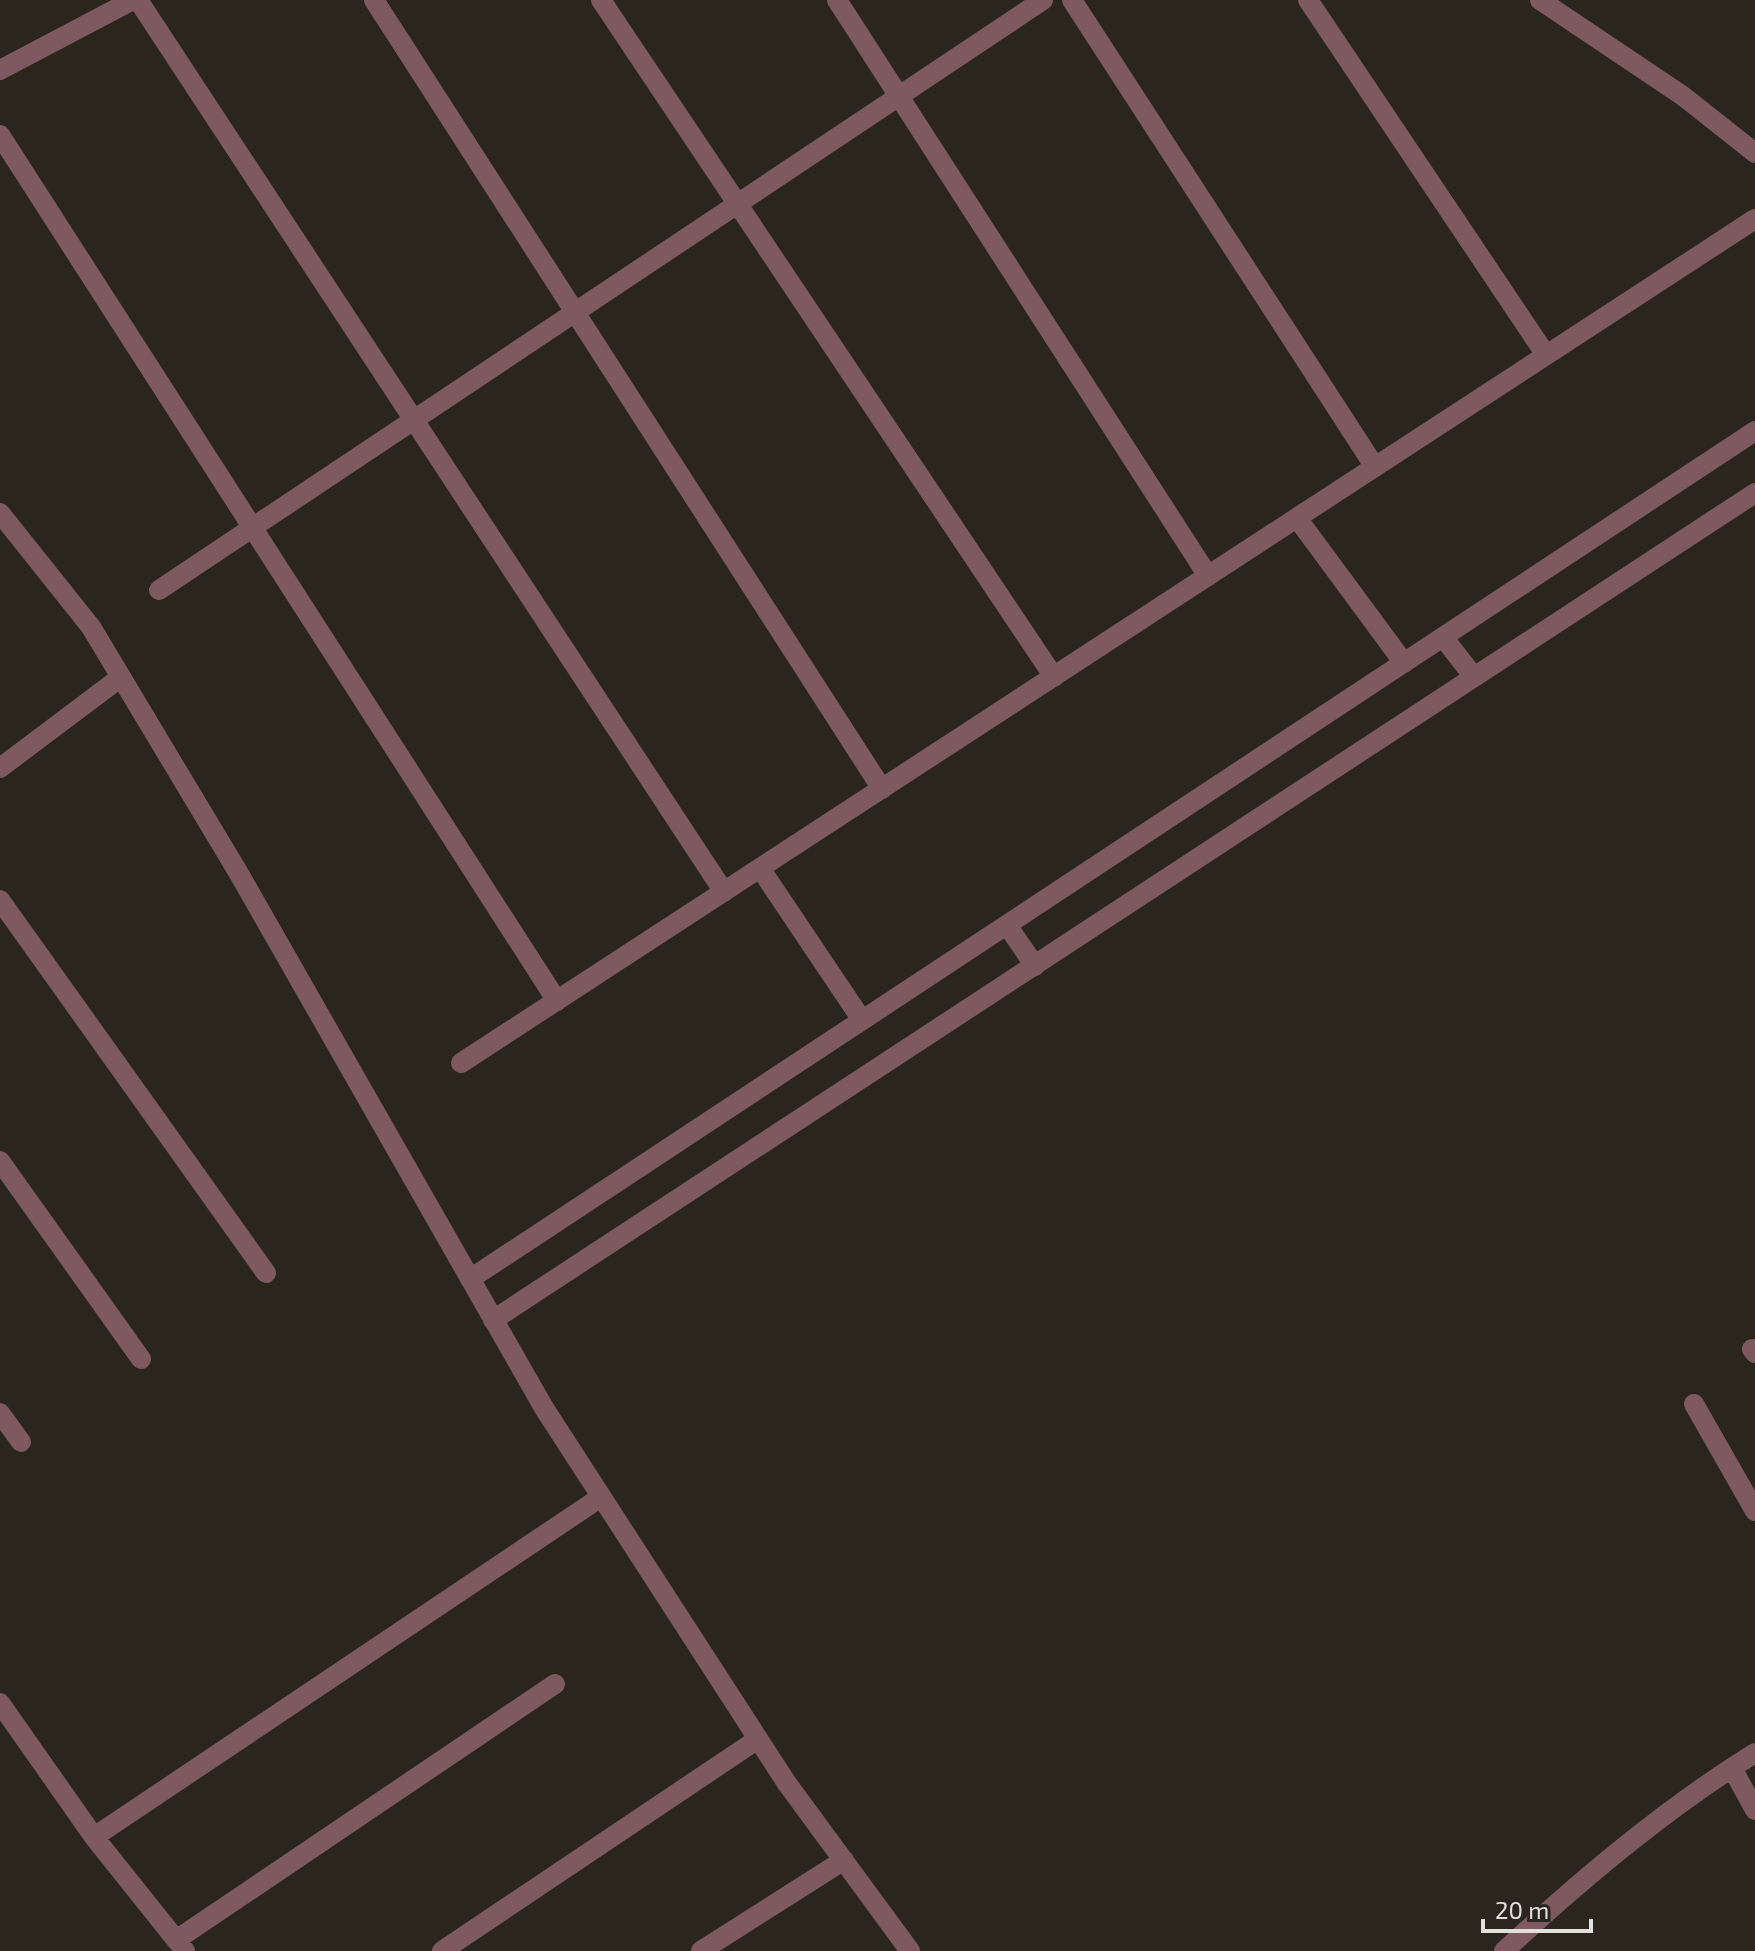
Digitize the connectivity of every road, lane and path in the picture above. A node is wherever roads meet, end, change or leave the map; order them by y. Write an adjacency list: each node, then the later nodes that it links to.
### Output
1 (136, 0): 9 (street); 17 (street)
2 (374, 0): 15 (street)
3 (601, 0): 13 (street)
4 (837, 0): 10 (street)
5 (1043, 0): 10 (street)
6 (1072, 0): 19 (street)
7 (1308, 0): 16 (street)
8 (1540, 0): 12 (street)
9 (0, 70)
10 (899, 96): 13 (street); 24 (street)
11 (0, 135): 23 (street)
12 (1755, 153)
13 (737, 204): 15 (street); 29 (street)
14 (1755, 219): 16 (street)
15 (575, 312): 17 (street); 32 (street)
16 (1546, 355): 19 (street)
17 (413, 420): 23 (street); 34 (street)
18 (1755, 431): 26 (street)
19 (1375, 467): 22 (street)
20 (1755, 493): 30 (street)
21 (0, 513): 28 (street)
22 (1297, 518): 24 (street); 27 (street)
23 (253, 528): 25 (street); 38 (street)
24 (1208, 576): 29 (street)
25 (159, 590)
26 (1443, 637): 27 (street); 30 (street)
27 (1404, 663): 36 (street)
28 (121, 677): 31 (street); 43 (street)
29 (1054, 677): 32 (street)
30 (1474, 677): 37 (street)
31 (0, 768)
32 (882, 789): 33 (street)
33 (760, 868): 34 (street); 39 (street)
34 (724, 892): 38 (street)
35 (0, 900): 42 (street)
36 (1007, 925): 37 (street); 39 (street)
37 (1035, 966): 44 (street)
38 (557, 1001): 40 (street)
39 (862, 1020): 43 (street)
40 (461, 1063)
41 (0, 1161): 45 (street)
42 (266, 1273)
43 (470, 1279): 44 (street)
44 (493, 1320): 49 (street)
45 (141, 1359)
46 (1694, 1404): 50 (street)
47 (0, 1413): 48 (street)
48 (21, 1442)
49 (601, 1497): 53 (street); 57 (street)
50 (1755, 1511)
51 (555, 1684): 59 (street)
52 (0, 1703): 57 (street)
53 (758, 1739): 58 (street); 60 (street)
54 (1755, 1753): 55 (street)
55 (1732, 1768): 56 (street); 63 (street)
56 (1755, 1810)
57 (94, 1837): 59 (street)
58 (844, 1860): 61 (street); 62 (street)
59 (181, 1945)
60 (442, 1951)
61 (701, 1951)
62 (910, 1951)
63 (1504, 1951)

